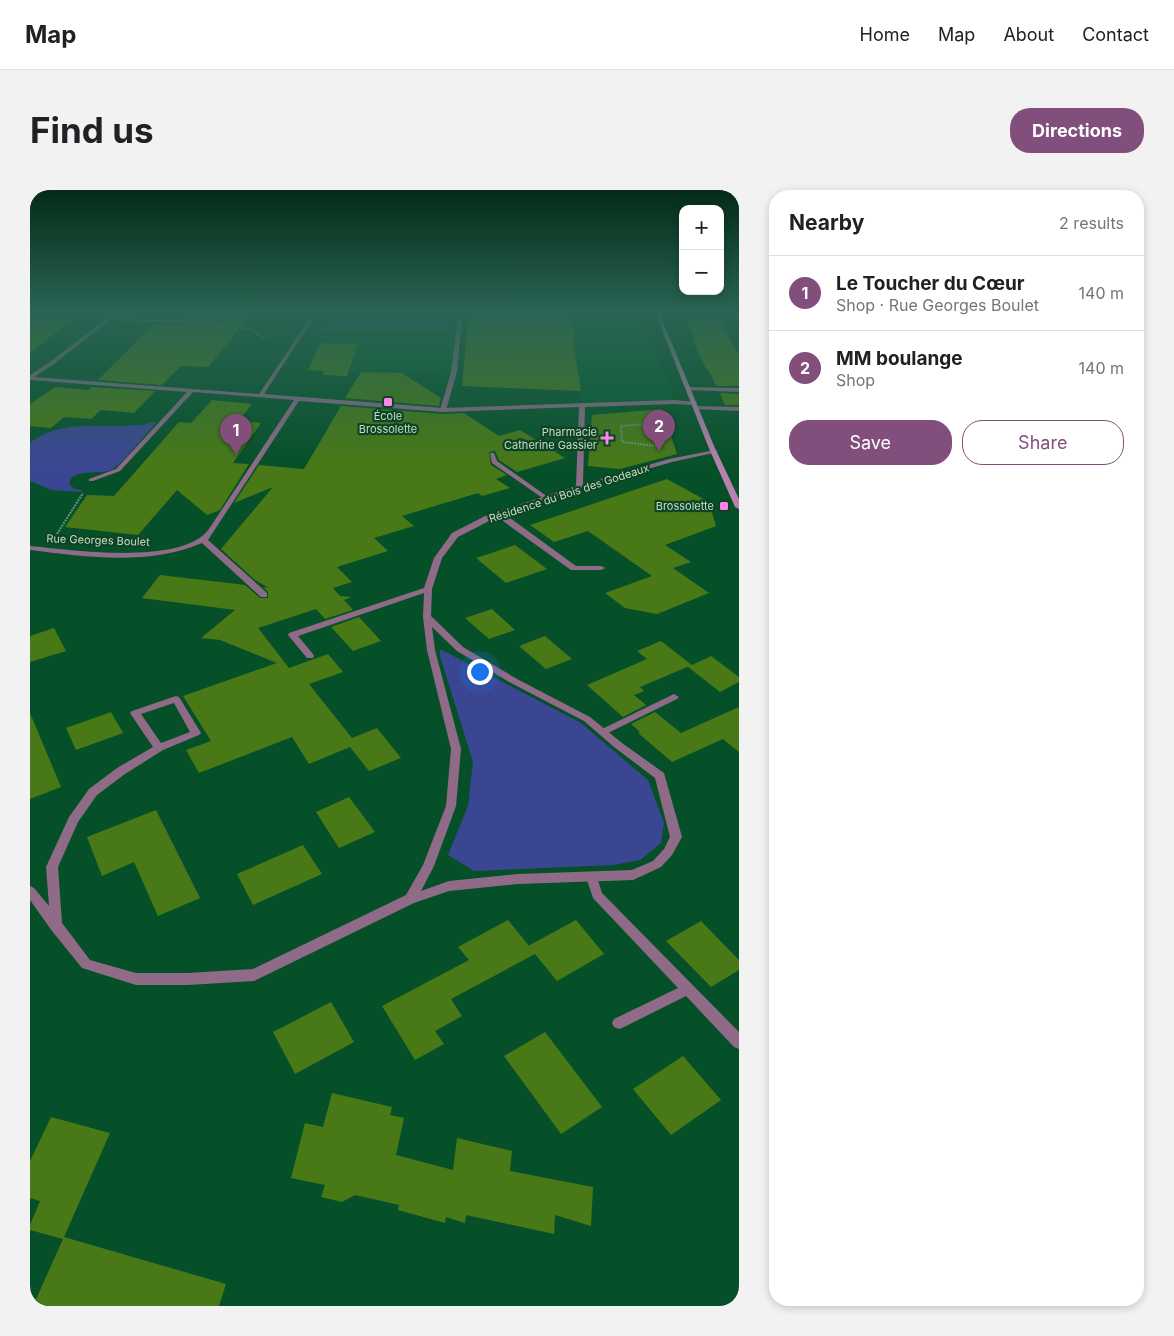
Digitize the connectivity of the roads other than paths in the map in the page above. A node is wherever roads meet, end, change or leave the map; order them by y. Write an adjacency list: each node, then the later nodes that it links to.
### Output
1 (50, 364): 5 (street)
2 (281, 364): 9 (street)
3 (455, 364): 14 (street)
4 (679, 364): 6 (street)
5 (30, 378): 7 (street)
6 (689, 388): 8 (street); 12 (street)
7 (192, 390): 9 (street); 17 (street)
8 (739, 390)
9 (261, 395): 10 (street)
10 (298, 398): 14 (street); 22 (street)
11 (582, 405): 12 (street); 14 (street); 18 (street)
12 (695, 405): 13 (street); 15 (street)
13 (739, 409)
14 (443, 410)
15 (714, 452): 18 (street, Résidence du Bois des Godeaux); 20 (street)
16 (492, 454): 19 (street)
17 (91, 480)
18 (579, 487): 19 (street, Résidence du Bois des Godeaux)
19 (546, 498): 21 (street, Résidence du Bois des Godeaux)
20 (739, 506)
21 (499, 514): 24 (street); 25 (street, Résidence du Bois des Godeaux)
22 (203, 540): 23 (street, Rue Georges Boulet); 26 (street)
23 (30, 548)
24 (601, 568)
25 (428, 589): 27 (street, Résidence du Bois des Godeaux); 28 (street)
26 (264, 595)
27 (427, 617): 30 (street); 34 (street, Résidence du Bois des Godeaux)
28 (310, 656)
29 (674, 697): 30 (street)
30 (603, 732): 32 (street)
31 (159, 748): 31 (street); 35 (street)
32 (592, 877): 34 (street); 36 (street)
33 (30, 891): 35 (street)
34 (410, 899): 35 (street)
35 (56, 928)
36 (688, 989): 37 (street); 38 (street)
37 (619, 1023)
38 (739, 1042)

